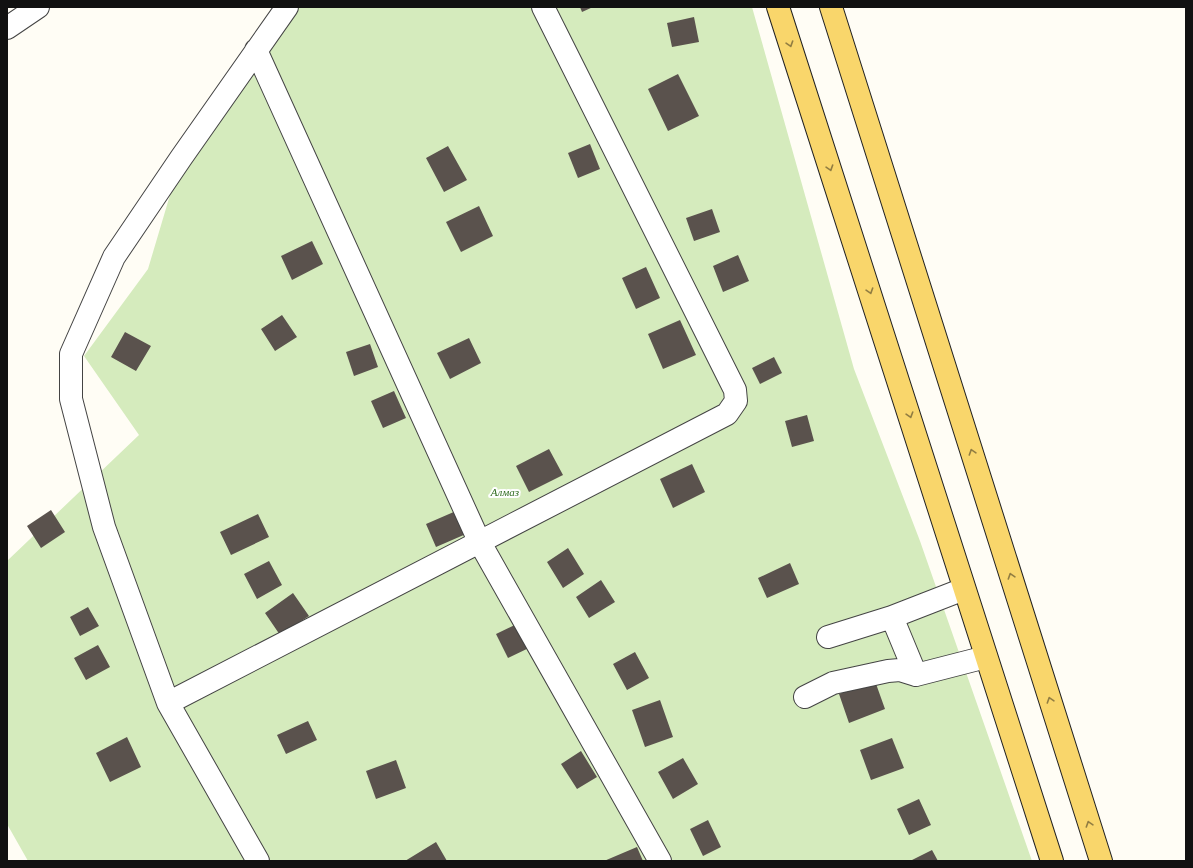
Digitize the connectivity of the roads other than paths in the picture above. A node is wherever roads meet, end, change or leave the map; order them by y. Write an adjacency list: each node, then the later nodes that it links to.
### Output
1 (38, 7): 6 (street)
2 (287, 7): 7 (street)
3 (543, 7): 8 (street)
4 (778, 7): 9 (main road, one-way to 9)
5 (831, 7): 19 (main road, one-way to 5)
6 (7, 28)
7 (256, 50): 8 (street); 15 (street)
8 (479, 541): 15 (street); 17 (street)
9 (964, 589): 10 (street); 12 (main road)
10 (892, 617): 11 (street); 13 (street)
11 (828, 636)
12 (986, 657): 13 (street); 18 (main road)
13 (916, 675): 14 (street)
14 (805, 696)
15 (168, 703): 16 (street)
16 (258, 861)
17 (660, 861)
18 (1052, 861)
19 (1101, 861)

